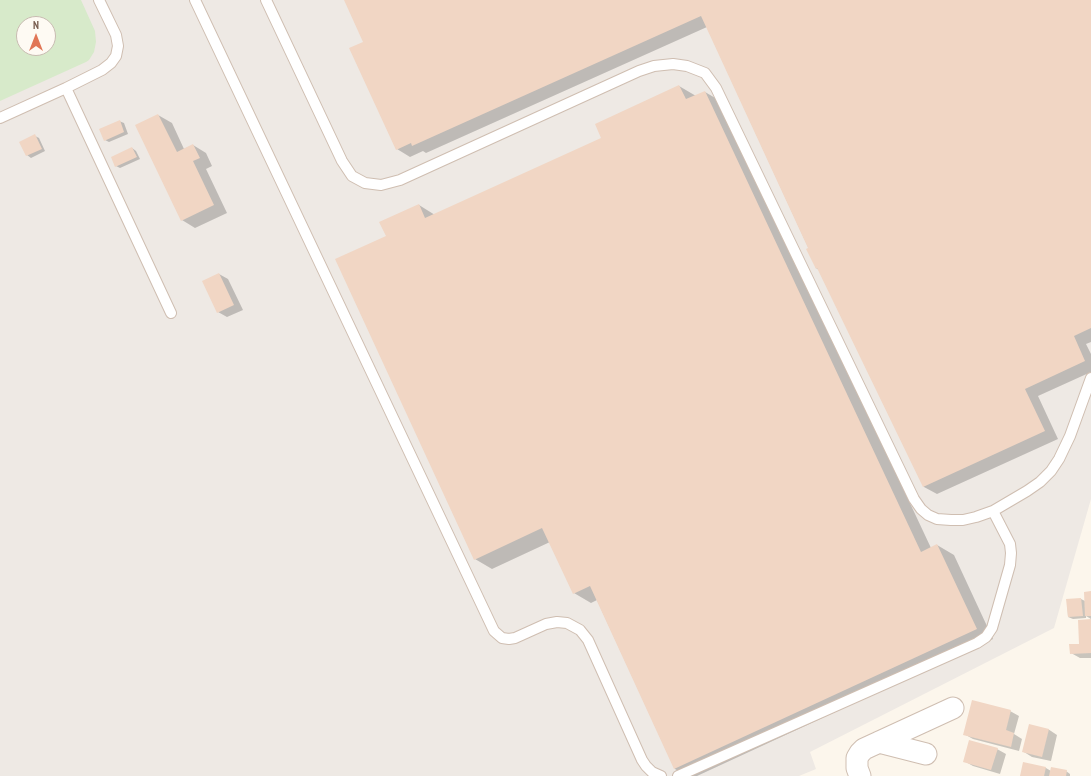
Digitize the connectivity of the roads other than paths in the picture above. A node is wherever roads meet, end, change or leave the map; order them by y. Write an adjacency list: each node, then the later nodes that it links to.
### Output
1 (99, 0): 4 (lane)
2 (196, 0): 12 (lane)
3 (266, 0): 8 (lane)
4 (66, 88): 5 (lane); 6 (lane)
5 (0, 118)
6 (171, 313)
7 (1091, 378): 8 (lane)
8 (993, 511): 13 (lane)
9 (953, 708): 10 (street)
10 (879, 742): 11 (street); 14 (street)
11 (926, 754)
12 (661, 776)
13 (678, 776)
14 (860, 776)

